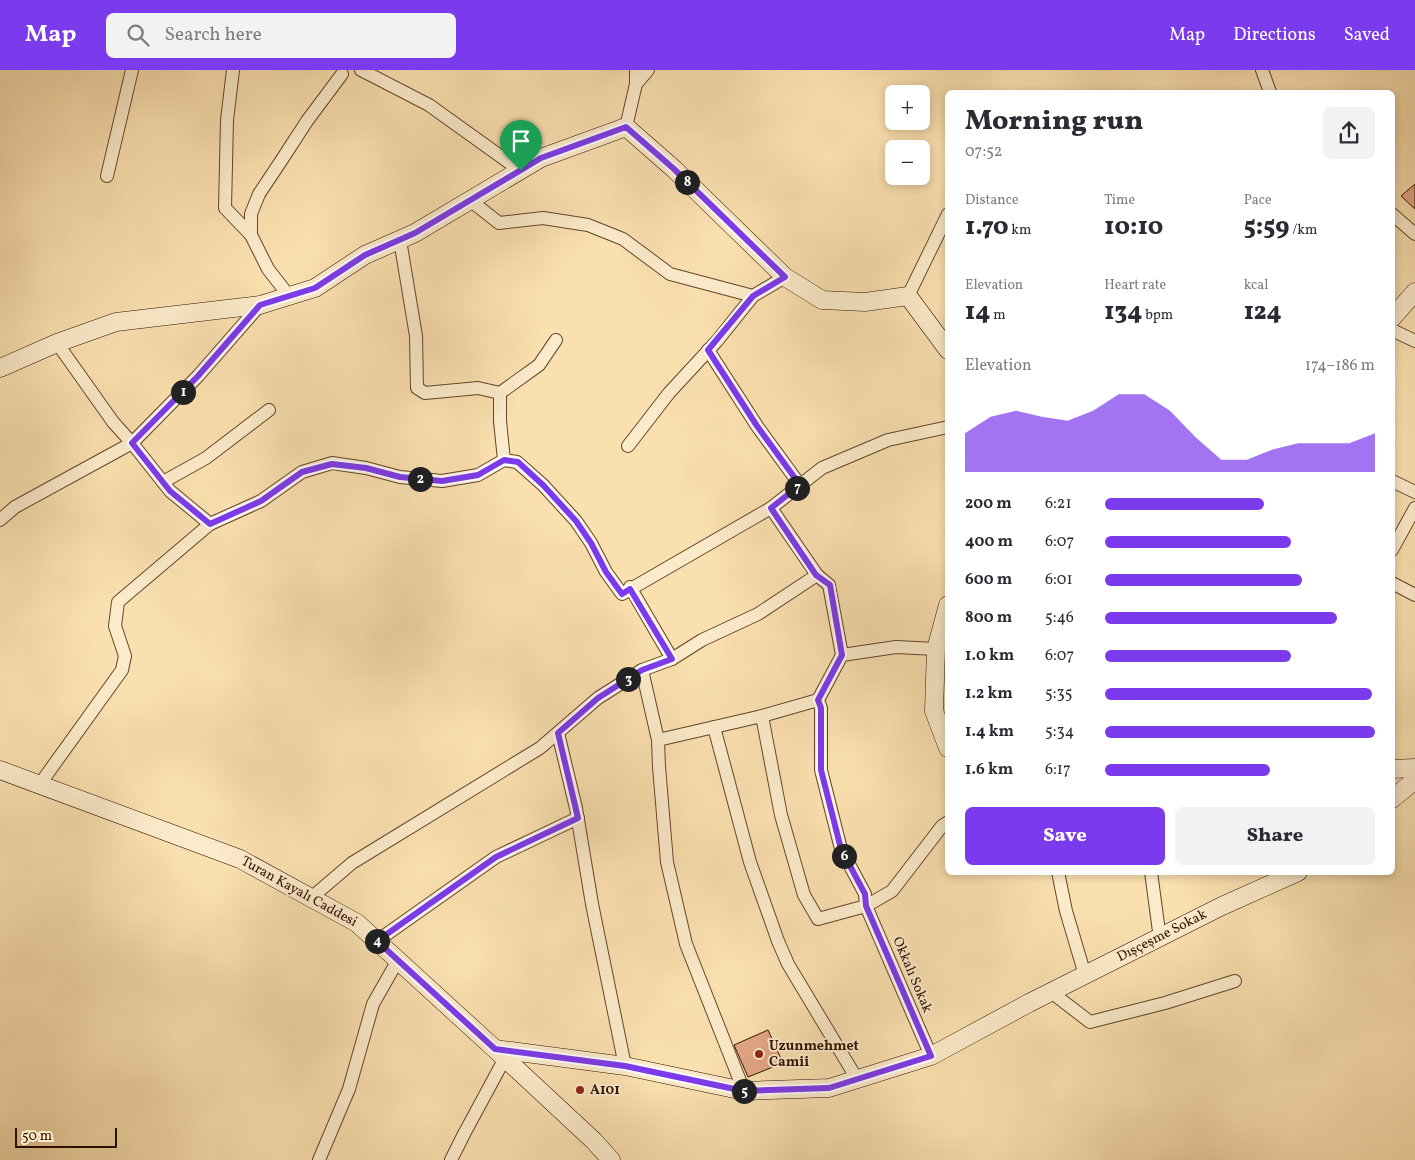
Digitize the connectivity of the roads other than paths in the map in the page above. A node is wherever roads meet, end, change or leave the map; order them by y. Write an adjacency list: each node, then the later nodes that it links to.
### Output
1 (132, 70): 12 (street)
2 (233, 70): 17 (street)
3 (360, 70): 11 (street)
4 (636, 70): 8 (street)
5 (648, 70): 8 (street)
6 (1262, 70): 9 (street)
7 (342, 71): 17 (street)
8 (636, 84): 10 (street)
9 (1269, 90)
10 (626, 127): 11 (street); 19 (street)
11 (521, 171): 13 (street)
12 (107, 176)
13 (471, 201): 18 (street); 22 (street)
14 (1395, 217): 16 (street)
15 (945, 220): 23 (street)
16 (1415, 234)
17 (251, 235): 21 (street)
18 (400, 240): 21 (street); 33 (street)
19 (785, 277): 22 (street); 23 (street)
20 (1415, 292): 25 (street)
21 (289, 296): 24 (street)
22 (753, 296): 31 (street)
23 (908, 296): 30 (street)
24 (260, 305): 29 (street); 36 (street)
25 (1395, 315)
26 (1395, 331): 28 (street)
27 (556, 340): 33 (street)
28 (1415, 341)
29 (58, 343): 32 (street); 36 (street)
30 (945, 346)
31 (708, 350): 37 (street); 41 (street)
32 (0, 368)
33 (500, 393): 38 (street)
34 (269, 410): 39 (street)
35 (945, 428): 41 (street)
36 (132, 443): 39 (street); 45 (street)
37 (628, 446)
38 (504, 460): 46 (street); 50 (street)
39 (163, 482): 46 (street)
40 (1395, 482): 42 (street)
41 (800, 485): 43 (street)
42 (1415, 492)
43 (771, 508): 48 (street); 50 (street)
44 (1415, 508): 47 (street)
45 (0, 520)
46 (210, 524): 67 (street)
47 (1395, 545)
48 (816, 575): 54 (street); 55 (street)
49 (1395, 585): 51 (street)
50 (630, 588): 55 (street)
51 (1415, 595)
52 (945, 616): 53 (street)
53 (936, 648): 54 (street); 62 (street)
54 (842, 655): 57 (street)
55 (672, 659): 56 (street)
56 (642, 670): 60 (street); 61 (street)
57 (818, 700): 58 (street); 75 (street, Okkalı Sokak)
58 (762, 716): 59 (street); 75 (street)
59 (714, 728): 61 (street); 85 (street)
60 (558, 733): 69 (street); 74 (street)
61 (658, 740): 86 (street)
62 (945, 740)
63 (1415, 768): 64 (street)
64 (1395, 769)
65 (0, 770): 67 (street, Turan Kayalı Caddesi)
66 (1415, 780): 68 (street)
67 (40, 784): 74 (street, Turan Kayalı Caddesi)
68 (1395, 797)
69 (578, 818): 77 (street); 84 (street)
70 (945, 823): 75 (street)
71 (1059, 875): 79 (street)
72 (1152, 875): 76 (street)
73 (1291, 875): 76 (street, Dışçeşme Sokak)
74 (311, 898): 77 (street, Turan Kayalı Caddesi)
75 (866, 906): 83 (street, Okkalı Sokak)
76 (1160, 938): 79 (street, Dışçeşme Sokak)
77 (377, 941): 78 (street, Turan Kayalı Caddesi)
78 (398, 960): 82 (street, Turan Kayalı Caddesi); 87 (street)
79 (1085, 975): 81 (street, Dışçeşme Sokak)
80 (1235, 981): 81 (street)
81 (1051, 992): 83 (street, Dışçeşme Sokak)
82 (500, 1053): 84 (street, Dışçeşme Sokak); 88 (street); 89 (street, Turan Kayalı Caddesi)
83 (931, 1056): 85 (street, Dışçeşme Sokak)
84 (625, 1066): 86 (street, Dışçeşme Sokak)
85 (857, 1079): 86 (street, Dışçeşme Sokak)
86 (744, 1091)
87 (319, 1160)
88 (451, 1160)
89 (611, 1160)

